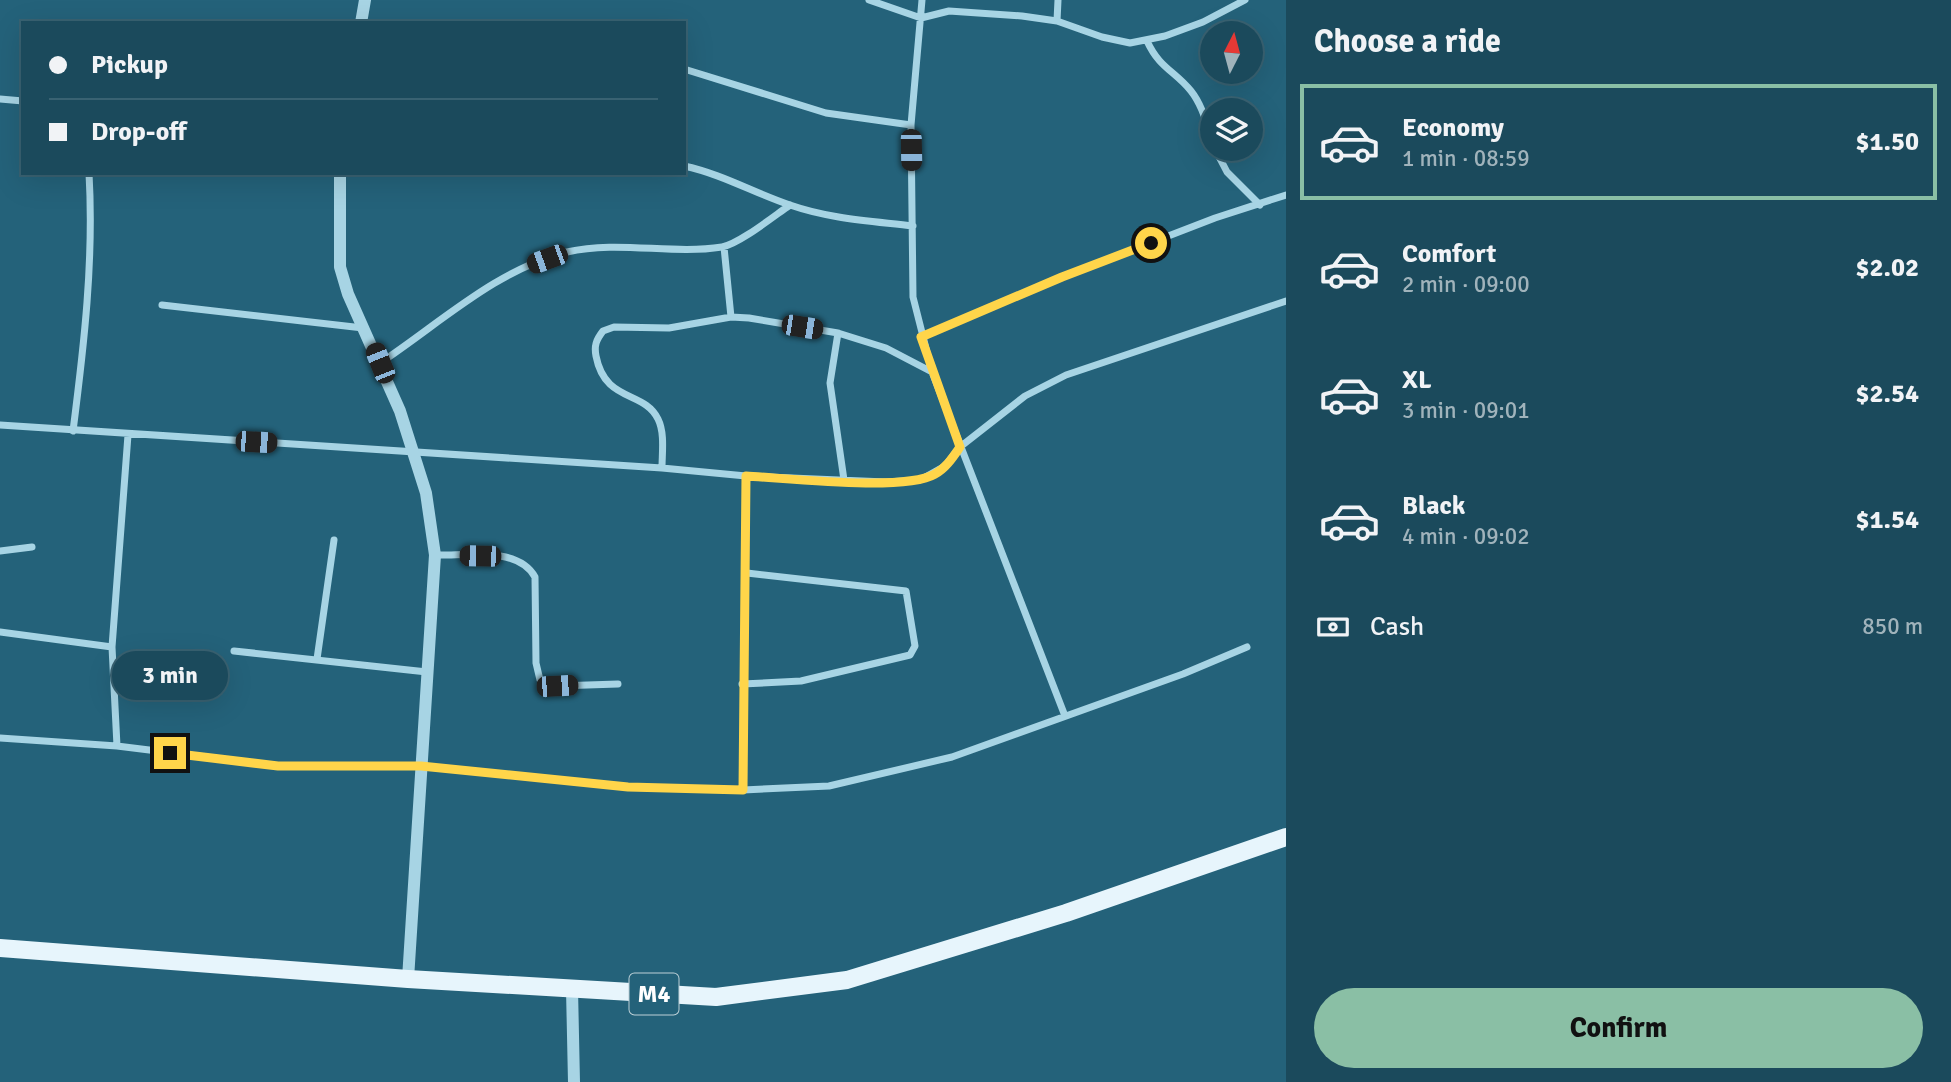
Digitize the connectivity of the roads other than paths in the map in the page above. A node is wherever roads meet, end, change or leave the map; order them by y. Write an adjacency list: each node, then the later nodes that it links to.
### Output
1 (365, 0): 7 (street)
2 (869, 0): 6 (street)
3 (922, 0): 6 (street)
4 (1058, 0): 8 (street)
5 (1245, 0): 9 (street)
6 (920, 18): 8 (street); 14 (street)
7 (361, 21)
8 (1057, 21): 9 (street)
9 (1147, 41): 13 (street)
10 (686, 70): 14 (street)
11 (0, 101): 12 (street)
12 (21, 101)
13 (1200, 107)
14 (911, 125): 22 (street)
15 (1221, 161): 21 (street)
16 (686, 167): 20 (street)
17 (89, 175): 33 (street)
18 (340, 175): 27 (street)
19 (1286, 195): 21 (street)
20 (790, 205): 22 (street); 23 (street)
21 (1259, 205): 29 (street)
22 (913, 226): 29 (street)
23 (724, 247): 26 (street); 30 (street)
24 (1286, 301): 35 (street)
25 (162, 305): 27 (street)
26 (731, 317): 28 (street); 37 (street)
27 (366, 328): 30 (street)
28 (838, 333): 31 (street); 39 (street)
29 (921, 337): 31 (street)
30 (380, 363): 36 (street)
31 (932, 372): 35 (street)
32 (0, 425): 33 (street)
33 (73, 431): 34 (street)
34 (128, 435): 36 (street); 46 (street)
35 (960, 447): 39 (street); 53 (street)
36 (413, 451): 37 (street); 43 (street)
37 (662, 468): 38 (street)
38 (746, 476): 39 (street); 44 (street)
39 (844, 480)
40 (334, 540): 49 (street)
41 (32, 547): 42 (street)
42 (0, 551)
43 (435, 555): 50 (street); 51 (street)
44 (747, 572): 52 (street); 52 (street)
45 (0, 632): 46 (street)
46 (112, 647): 55 (street)
47 (1247, 647): 53 (street)
48 (234, 650): 49 (street)
49 (317, 659): 50 (street)
50 (427, 672): 56 (street)
51 (618, 684)
52 (742, 684): 57 (street)
53 (1065, 716): 57 (street)
54 (0, 738): 55 (street)
55 (117, 746): 56 (street)
56 (421, 766): 57 (street); 60 (street)
57 (743, 790)
58 (1286, 836): 61 (main road, M4)
59 (0, 947): 60 (main road, M4)
60 (408, 979): 61 (main road, M4)
61 (572, 989): 62 (street)
62 (574, 1082)

